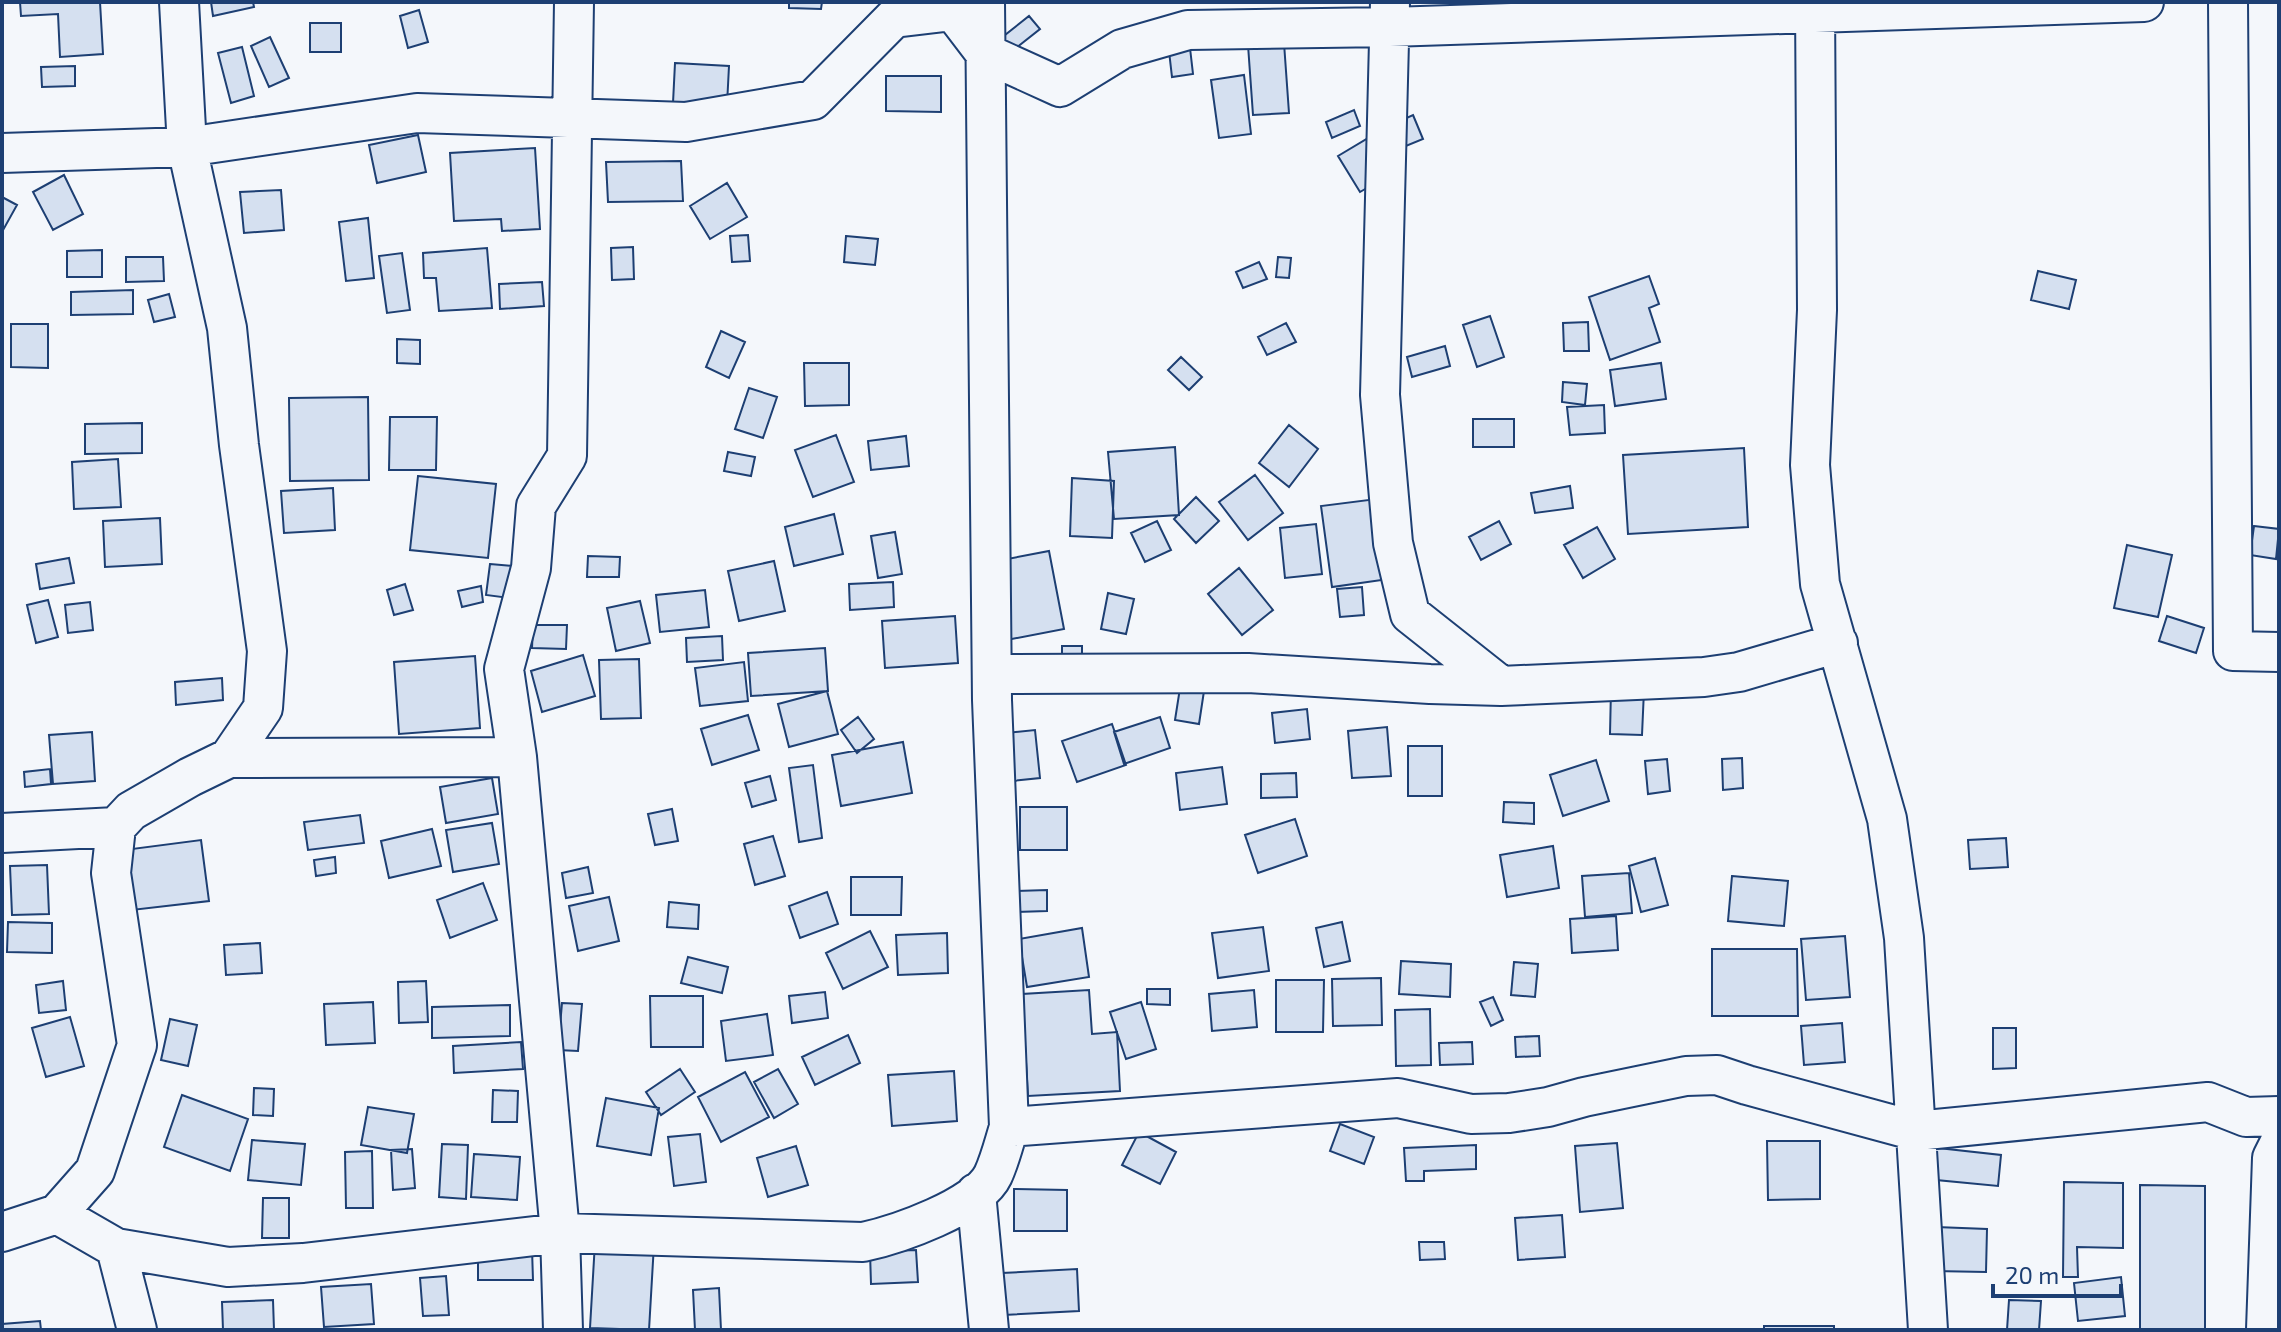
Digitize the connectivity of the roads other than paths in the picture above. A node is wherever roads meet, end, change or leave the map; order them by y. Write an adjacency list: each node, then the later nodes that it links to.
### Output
1 (179, 2): 10 (street)
2 (574, 2): 9 (street)
3 (985, 2): 8 (street)
4 (2144, 2): 6 (street)
5 (2228, 2): 13 (street)
6 (1815, 8): 7 (street); 12 (street)
7 (1390, 14): 8 (street); 15 (street)
8 (985, 53): 9 (street); 14 (street)
9 (571, 119): 10 (street); 16 (street)
10 (187, 147): 11 (street); 17 (street)
11 (2, 153)
12 (1838, 643): 15 (street); 22 (street)
13 (2279, 652)
14 (992, 674): 15 (street); 21 (street)
15 (1501, 686)
16 (517, 757): 17 (street); 27 (street)
17 (229, 758): 18 (street)
18 (116, 827): 19 (street); 25 (street)
19 (2, 833)
20 (2279, 1116): 22 (street)
21 (1009, 1127): 22 (street); 24 (street)
22 (1916, 1131): 32 (street)
23 (2279, 1144): 33 (street)
24 (976, 1193): 27 (street); 31 (street)
25 (57, 1214): 26 (street); 28 (street)
26 (2, 1232)
27 (560, 1233): 28 (street); 30 (street)
28 (116, 1248): 29 (street)
29 (137, 1330)
30 (563, 1330)
31 (989, 1330)
32 (1928, 1330)
33 (2266, 1330)

